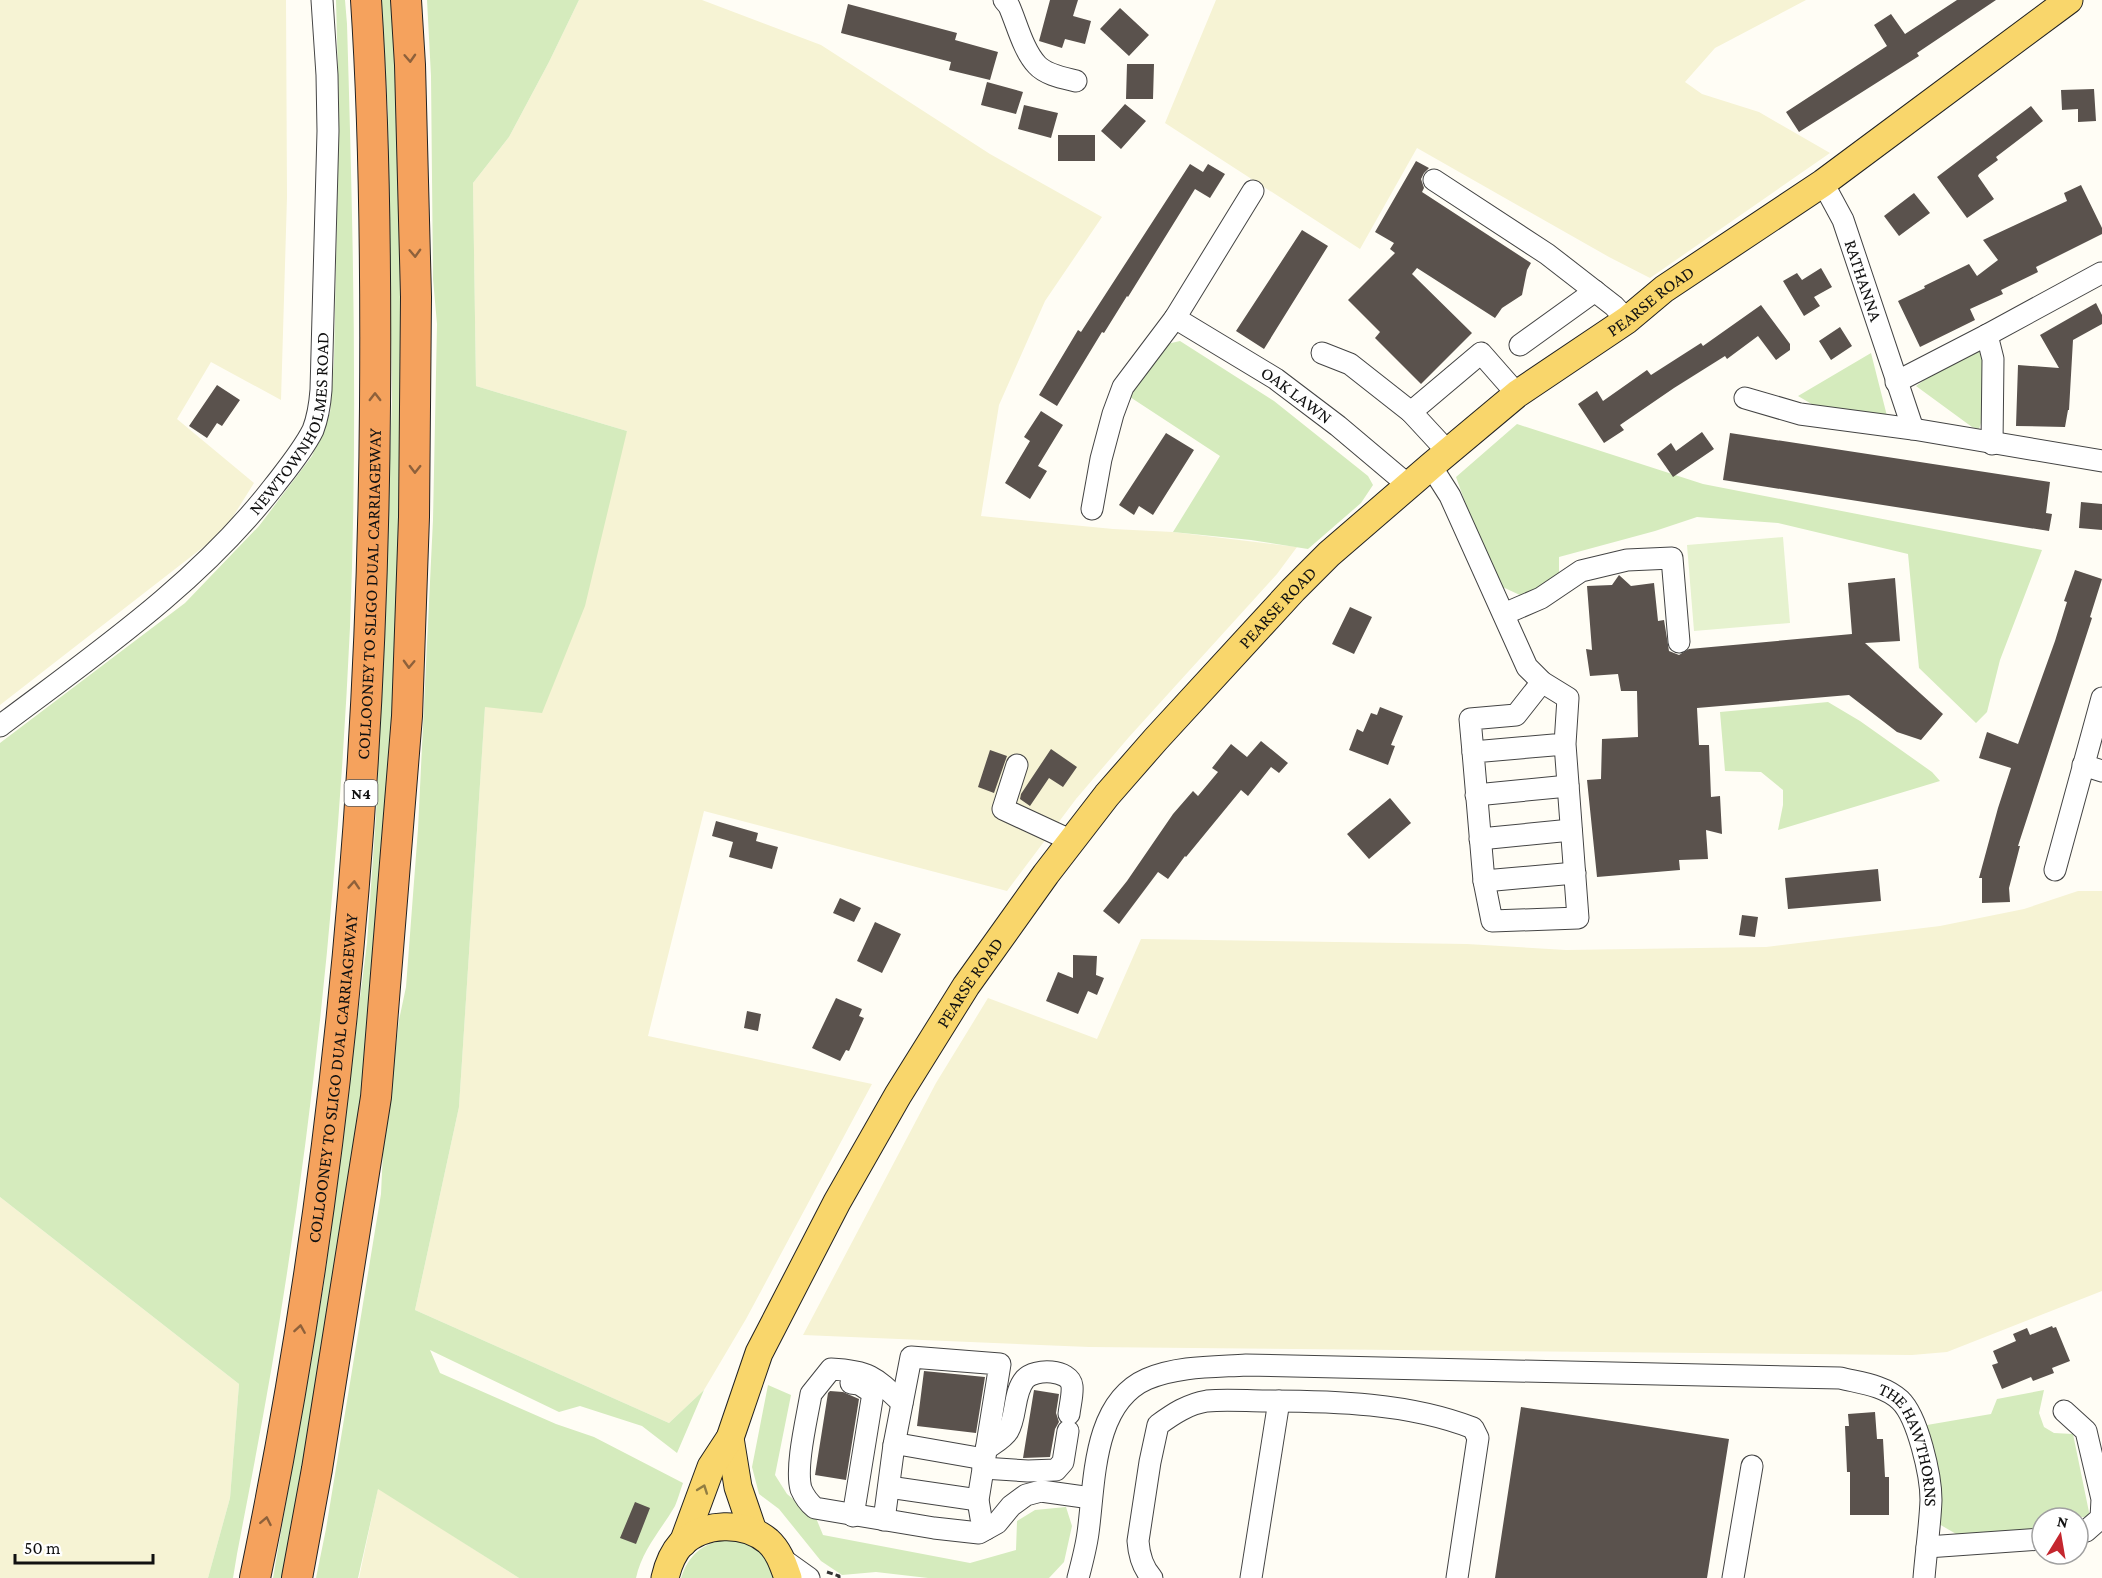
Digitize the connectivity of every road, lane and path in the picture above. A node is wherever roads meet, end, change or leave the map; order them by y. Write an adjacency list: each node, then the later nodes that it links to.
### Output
1 (322, 0): 31 (street, NEWTOWNHOLMES ROAD)
2 (366, 0): 66 (highway, COLLOONEY TO SLIGO DUAL CARRIAGEWAY / N4, one-way to 2)
3 (406, 0): 67 (highway, N4, one-way to 67)
4 (1004, 0): 6 (street)
5 (2069, 0): 8 (main road, PEARSE ROAD)
6 (1076, 81)
7 (1434, 180): 11 (street)
8 (1823, 183): 13 (main road, PEARSE ROAD); 17 (street, RATHANNA)
9 (1253, 191): 12 (street)
10 (2101, 273): 14 (street)
11 (1595, 291): 13 (street); 15 (street)
12 (1175, 318): 25 (street, OAK LAWN); 26 (street)
13 (1627, 320): 18 (main road, PEARSE ROAD)
14 (1987, 335): 17 (street); 22 (street)
15 (1520, 345)
16 (1322, 353): 20 (street)
17 (1896, 382): 21 (street, RATHANNA)
18 (1517, 394): 20 (street); 23 (main road, PEARSE ROAD)
19 (1745, 398): 21 (street)
20 (1412, 412): 23 (street)
21 (1913, 429): 22 (street)
22 (1992, 444): 24 (street)
23 (1439, 459): 25 (main road, PEARSE ROAD); 27 (street)
24 (2102, 461)
25 (1408, 485): 40 (main road, PEARSE ROAD)
26 (1092, 509)
27 (1504, 614): 28 (street); 29 (street)
28 (1679, 642)
29 (1542, 682): 32 (street); 33 (street)
30 (2102, 698): 35 (street)
31 (0, 726)
32 (1565, 744): 33 (street); 36 (street)
33 (1473, 752): 37 (street)
34 (1017, 765): 40 (street)
35 (2092, 768): 41 (street)
36 (1568, 786): 37 (street); 38 (street)
37 (1476, 795): 39 (street)
38 (1571, 830): 39 (street); 42 (street)
39 (1480, 839): 43 (street)
40 (1072, 841): 48 (main road, PEARSE ROAD)
41 (2055, 870)
42 (1575, 873): 43 (street); 43 (street)
43 (1484, 881)
44 (816, 1387): 46 (street); 55 (street); 55 (street)
45 (1279, 1401): 70 (street); 71 (street); 72 (street)
46 (902, 1403): 49 (street); 50 (street)
47 (2064, 1411): 57 (street)
48 (730, 1438): 59 (main road, PEARSE ROAD); 61 (main road, PEARSE ROAD, one-way to 48)
49 (894, 1445): 50 (street); 52 (street)
50 (984, 1459): 50 (street); 54 (street)
51 (1752, 1466): 73 (street)
52 (889, 1487): 54 (street); 56 (street)
53 (1091, 1498): 58 (street); 62 (street, THE HAWTHORNS); 69 (street, THE HAWTHORNS)
54 (978, 1500): 58 (street)
55 (853, 1516): 56 (street)
56 (884, 1520): 58 (street)
57 (2090, 1528)
58 (986, 1529)
59 (753, 1531): 61 (main road); 63 (main road)
60 (2030, 1540): 62 (street)
61 (682, 1543): 68 (main road, PEARSE ROAD)
62 (1927, 1546): 74 (street, THE HAWTHORNS)
63 (784, 1568): 64 (street)
64 (816, 1574): 65 (path)
65 (838, 1576)
66 (255, 1578)
67 (297, 1578)
68 (665, 1578)
69 (1078, 1578)
70 (1152, 1578)
71 (1251, 1578)
72 (1457, 1578)
73 (1733, 1578)
74 (1924, 1578)

